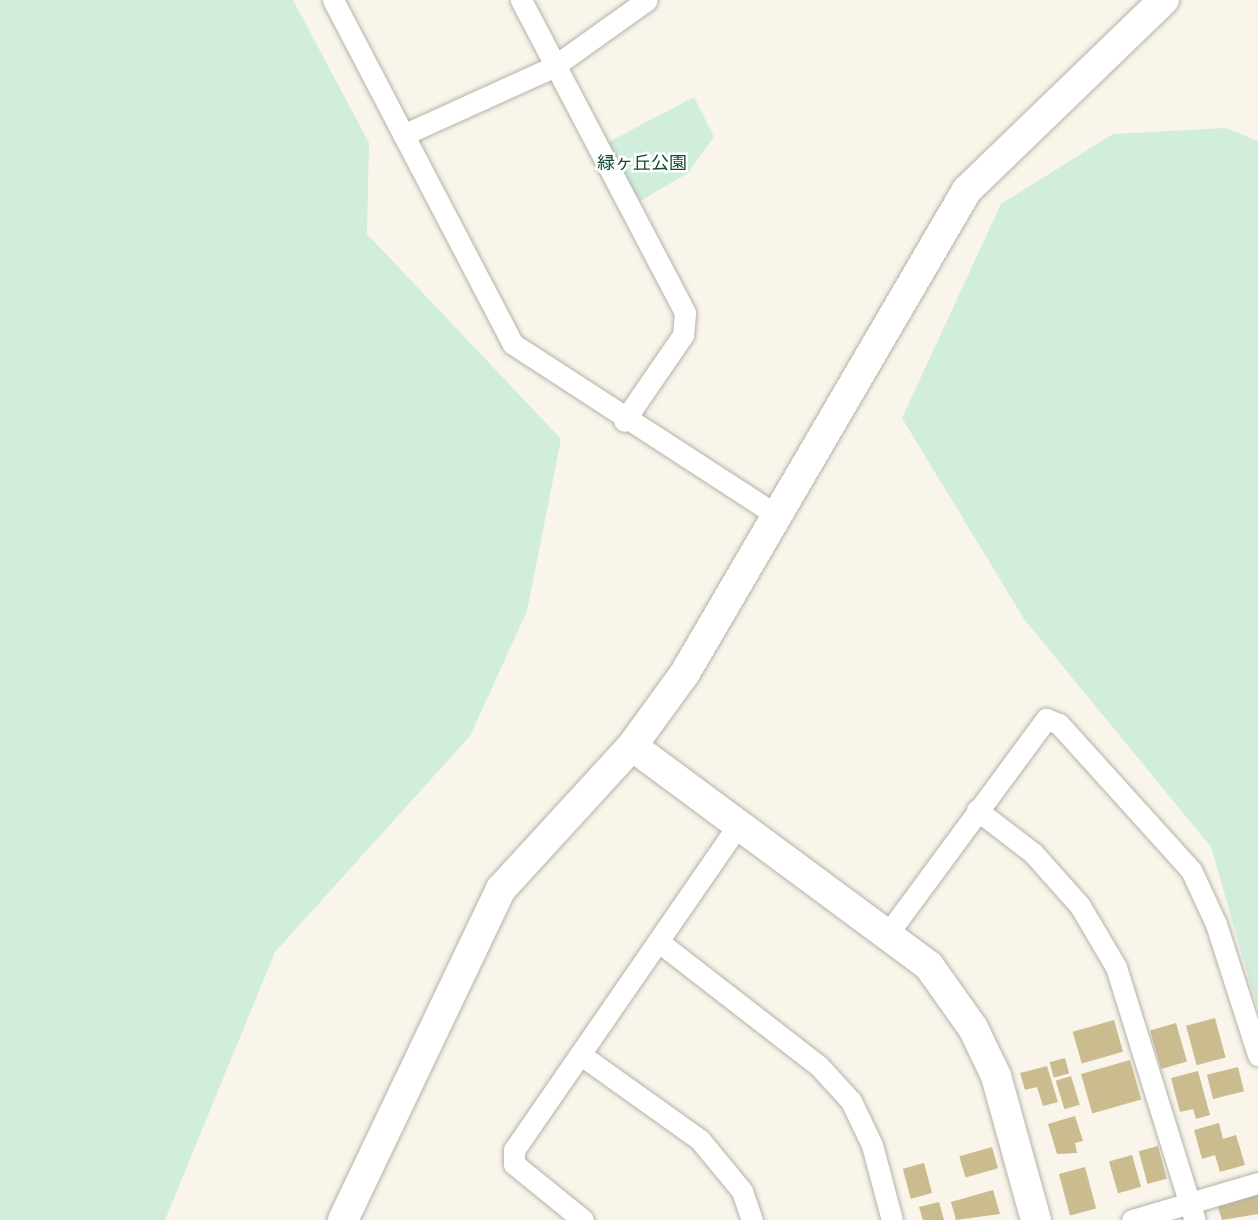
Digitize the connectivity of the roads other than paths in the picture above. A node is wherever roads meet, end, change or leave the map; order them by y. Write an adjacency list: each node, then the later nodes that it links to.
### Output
1 (333, 0): 7 (street)
2 (521, 0): 6 (street)
3 (647, 0): 5 (street)
4 (1164, 0): 9 (street)
5 (624, 9): 6 (street)
6 (553, 67): 7 (street); 8 (street)
7 (403, 135): 8 (street)
8 (624, 421): 9 (street)
9 (775, 514): 10 (street)
10 (632, 746): 12 (street); 19 (street)
11 (977, 810): 13 (street); 16 (street); 18 (street)
12 (739, 824): 13 (street); 14 (street)
13 (889, 932): 23 (street)
14 (659, 942): 15 (street); 22 (street)
15 (582, 1055): 20 (street); 21 (street)
16 (1258, 1055)
17 (1258, 1183): 18 (street)
18 (1192, 1211): 24 (street)
19 (343, 1220)
20 (583, 1220)
21 (752, 1220)
22 (892, 1220)
23 (1036, 1220)
24 (1132, 1220)

